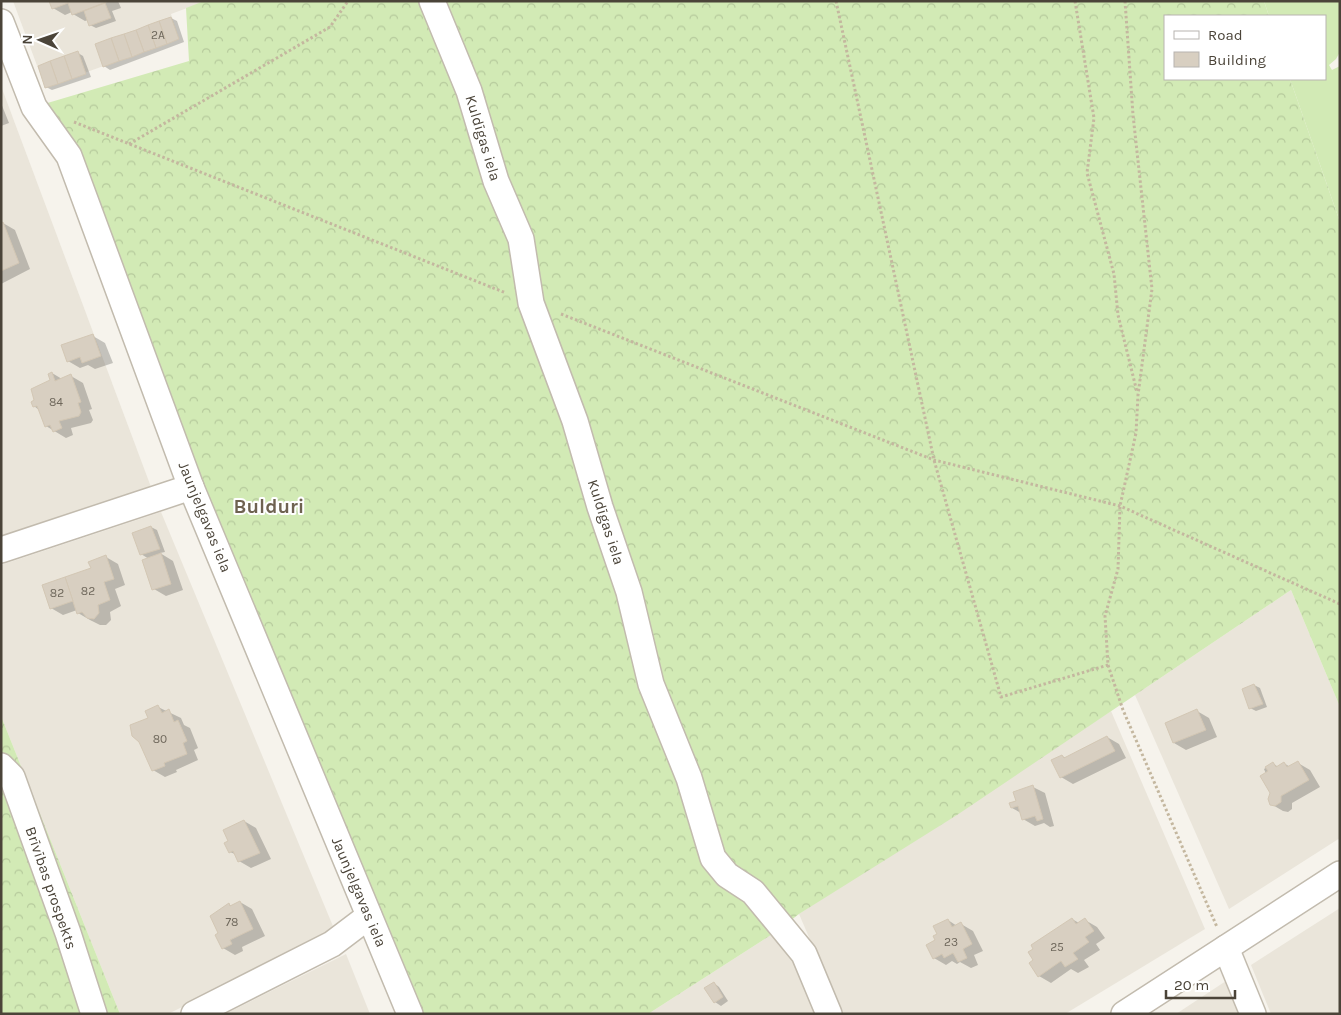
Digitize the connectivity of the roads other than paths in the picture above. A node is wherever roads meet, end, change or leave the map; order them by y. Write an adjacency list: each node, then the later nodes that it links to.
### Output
1 (432, 1): 12 (street, Kuldīgas iela)
2 (1, 22): 3 (street, Jaunjelgavas iela)
3 (191, 487): 4 (street); 7 (street, Jaunjelgavas iela)
4 (1, 550)
5 (1, 766): 9 (street, Brīvības prospekts)
6 (1340, 874): 8 (street)
7 (369, 916): 10 (street); 11 (street, Jaunjelgavas iela)
8 (1226, 948): 13 (street); 14 (street)
9 (94, 1014)
10 (194, 1014)
11 (410, 1014)
12 (829, 1014)
13 (1124, 1014)
14 (1254, 1014)

